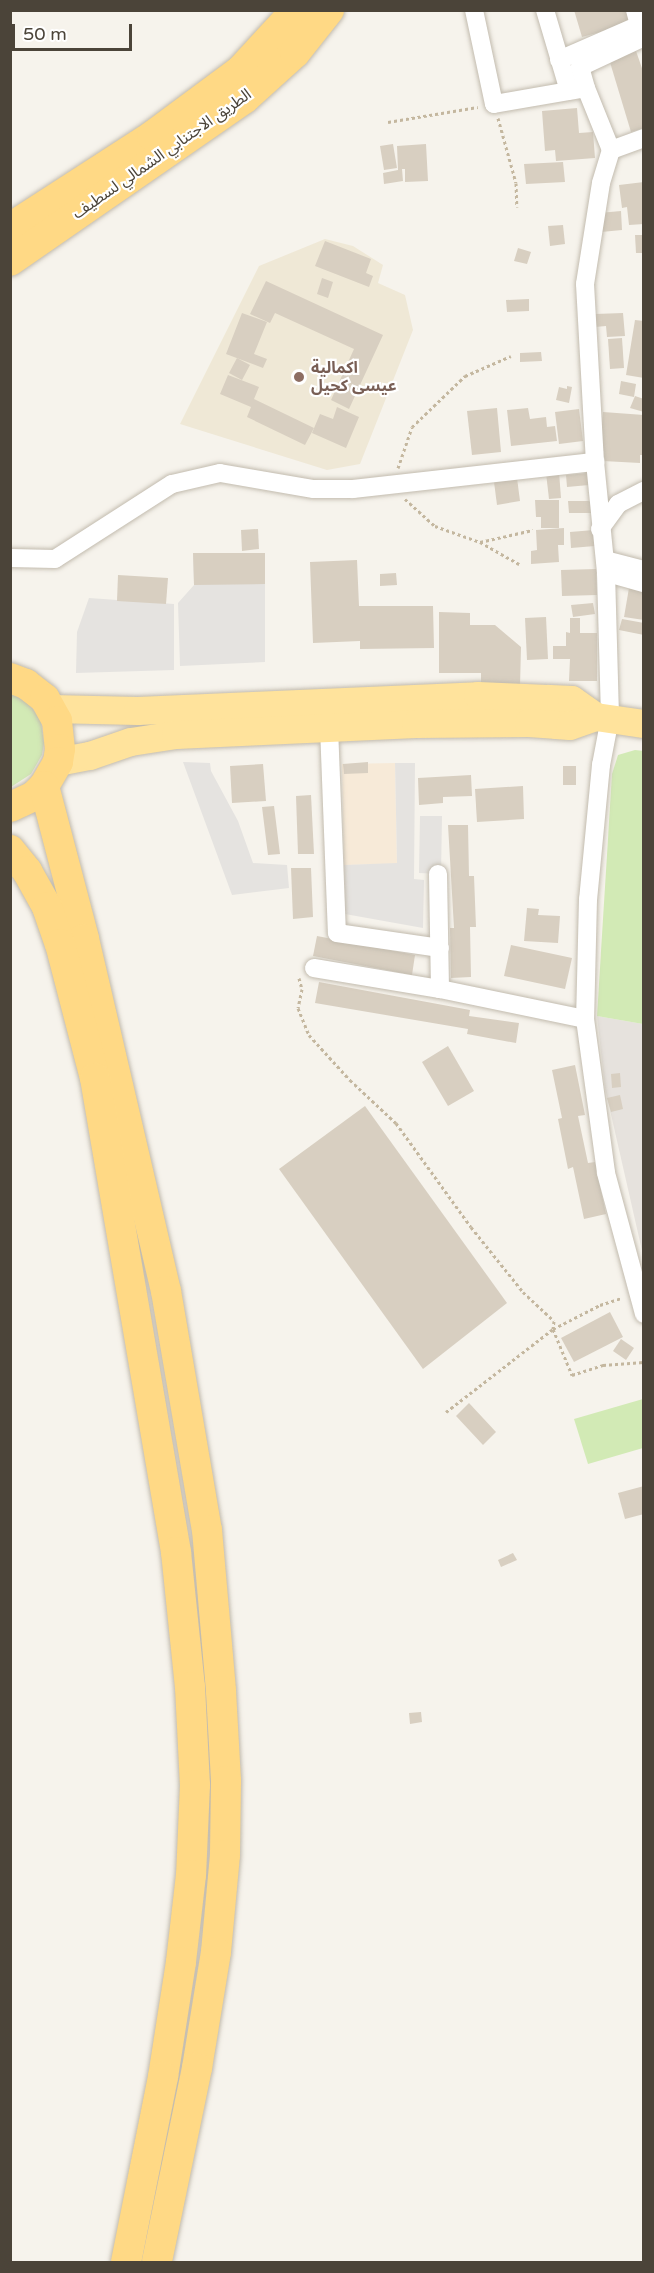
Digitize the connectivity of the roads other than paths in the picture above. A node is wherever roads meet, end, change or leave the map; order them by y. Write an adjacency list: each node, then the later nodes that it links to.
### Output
1 (296, 10): 10 (highway, الطريق الاجتنابي الشمالي لسطيف)
2 (329, 10): 11 (highway, الطريق الاجتنابي الشمالي لسطيف)
3 (474, 10): 7 (street)
4 (544, 10): 6 (street)
5 (640, 24): 6 (street); 7 (street)
6 (559, 60): 7 (street)
7 (578, 90): 9 (street)
8 (644, 138): 9 (street)
9 (611, 150): 12 (street)
10 (10, 228)
11 (10, 261)
12 (595, 462): 14 (street); 15 (street)
13 (644, 491): 14 (street)
14 (600, 529): 16 (street)
15 (10, 558)
16 (606, 566): 17 (street); 18 (street); 21 (street)
17 (644, 570)
18 (644, 583)
19 (10, 678): 20 (highway)
20 (51, 709): 21 (main road); 24 (highway)
21 (603, 718): 22 (main road); 23 (main road); 31 (street)
22 (644, 724)
23 (328, 728): 24 (main road); 28 (street)
24 (51, 774): 25 (highway); 34 (highway)
25 (10, 807)
26 (10, 850): 33 (highway)
27 (438, 874): 28 (street)
28 (440, 948): 30 (street)
29 (314, 968): 30 (street)
30 (440, 988): 31 (street)
31 (585, 1018): 32 (street)
32 (644, 1314)
33 (126, 2262)
34 (157, 2262)

